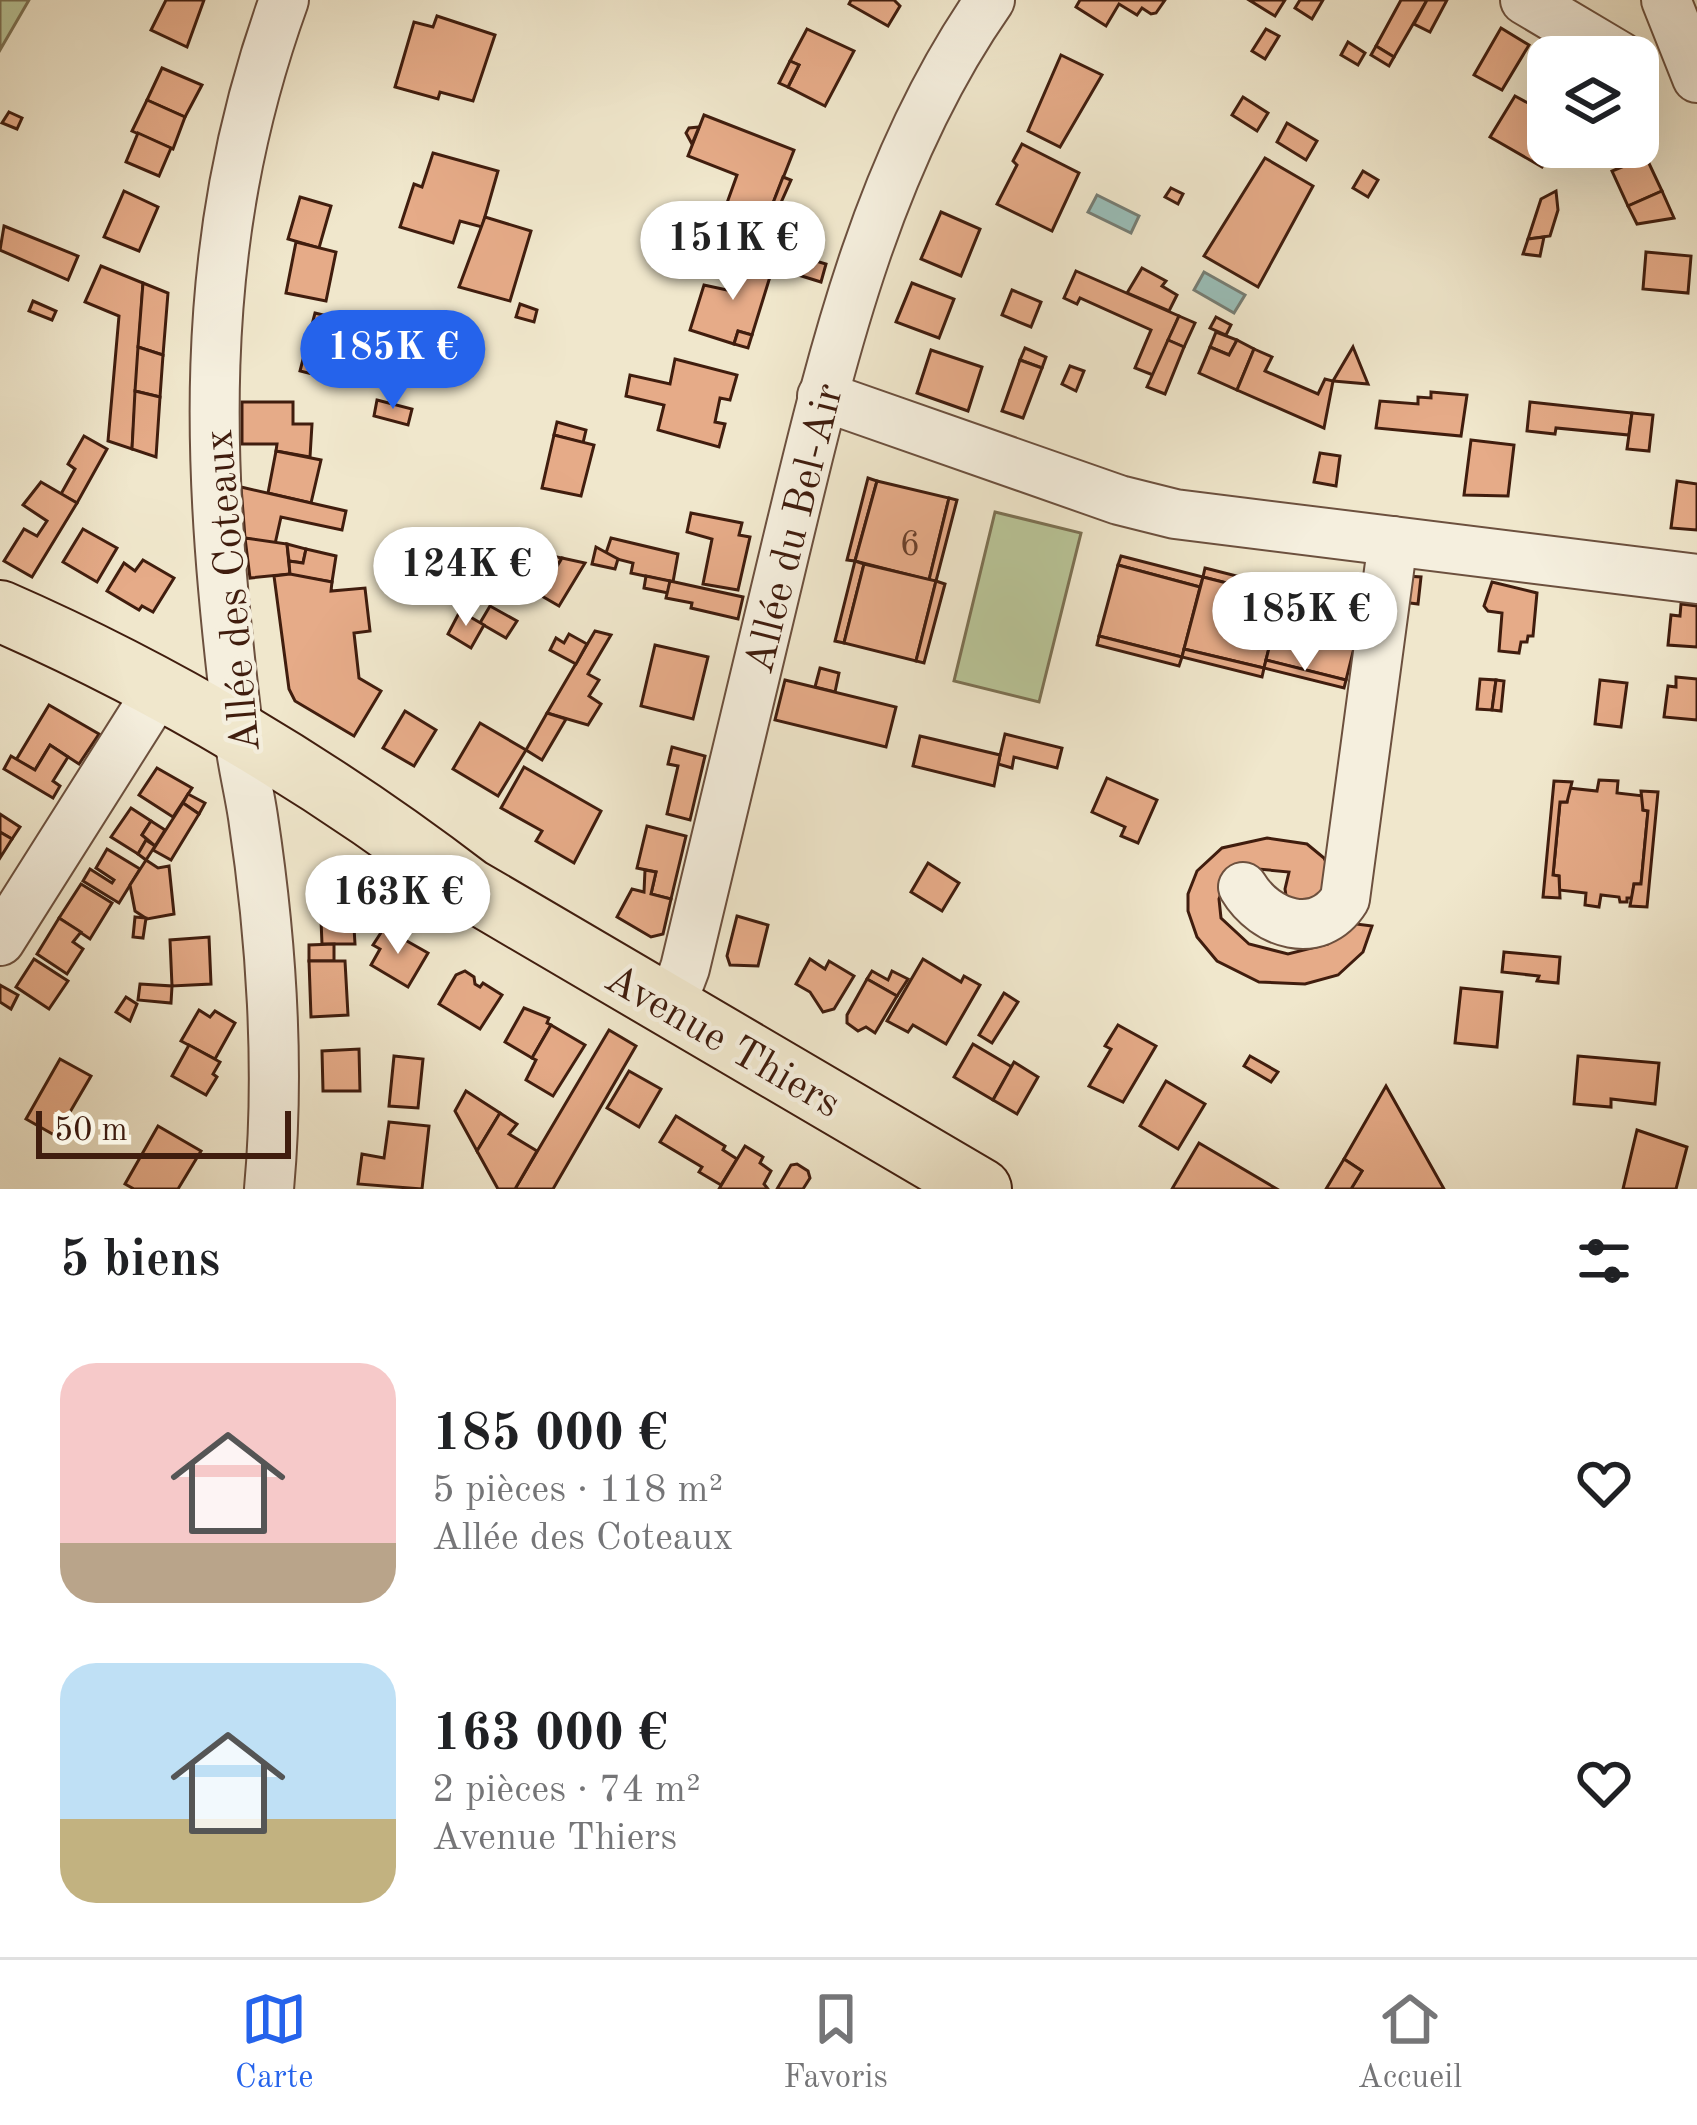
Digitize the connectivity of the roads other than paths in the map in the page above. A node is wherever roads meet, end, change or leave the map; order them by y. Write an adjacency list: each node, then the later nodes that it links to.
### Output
1 (284, 0): 15 (street, Allée des Coteaux)
2 (991, 0): 9 (street, Allée du Bel-Air)
3 (1525, 0): 5 (street)
4 (1666, 0): 6 (street)
5 (1586, 36)
6 (1697, 79)
7 (1659, 80): 8 (street)
8 (1697, 104)
9 (822, 396): 10 (street); 18 (street, Allée du Bel-Air)
10 (1393, 541): 11 (street); 16 (street)
11 (1697, 579)
12 (0, 611): 14 (main road, Avenue Thiers)
13 (0, 625): 14 (main road, Avenue Thiers)
14 (149, 705): 15 (main road, Avenue Thiers); 17 (street)
15 (243, 759): 18 (main road, Avenue Thiers); 19 (street, Allée des Coteaux)
16 (1243, 887)
17 (0, 941)
18 (670, 1008): 20 (main road, Avenue Thiers)
19 (269, 1189)
20 (981, 1189)

